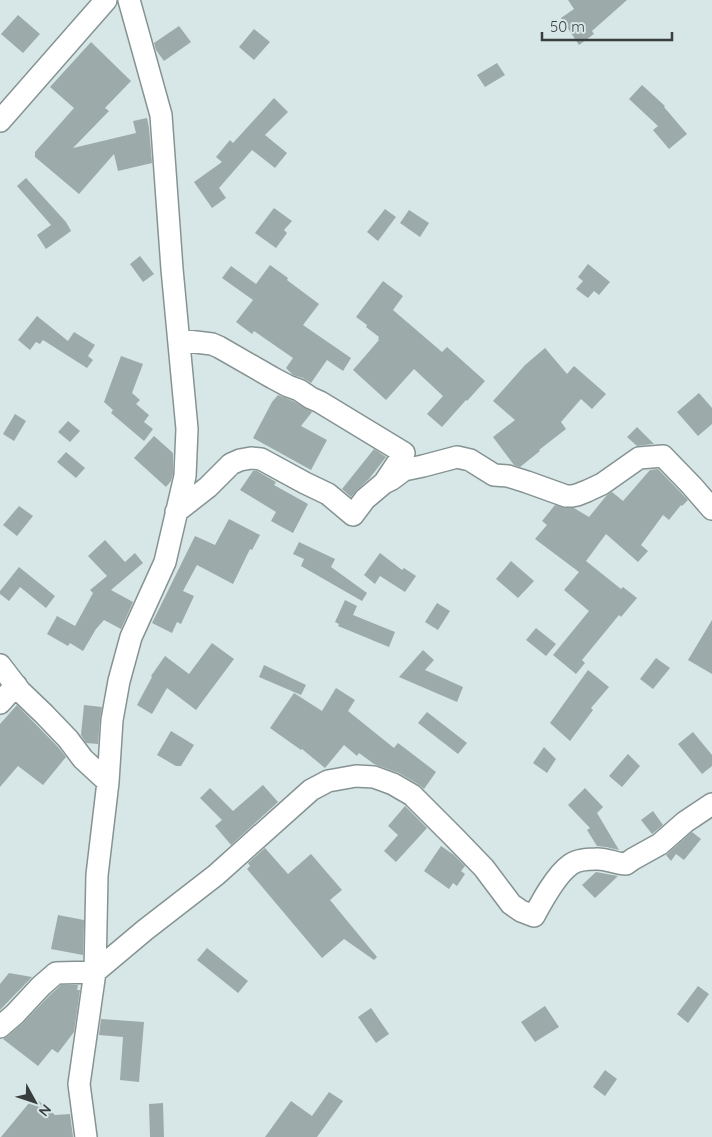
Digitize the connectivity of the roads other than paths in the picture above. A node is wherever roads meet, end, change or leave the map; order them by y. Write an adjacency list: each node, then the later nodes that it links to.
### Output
1 (106, 0): 3 (street)
2 (129, 0): 4 (street)
3 (0, 121)
4 (179, 340): 5 (street); 7 (street)
5 (384, 483): 6 (street); 7 (street)
6 (712, 509)
7 (176, 512): 11 (street)
8 (0, 665): 9 (street)
9 (16, 685): 10 (street); 11 (street)
10 (0, 703)
11 (108, 782): 13 (street)
12 (712, 804): 13 (street)
13 (95, 972): 14 (street); 15 (street)
14 (0, 1027)
15 (86, 1137)

